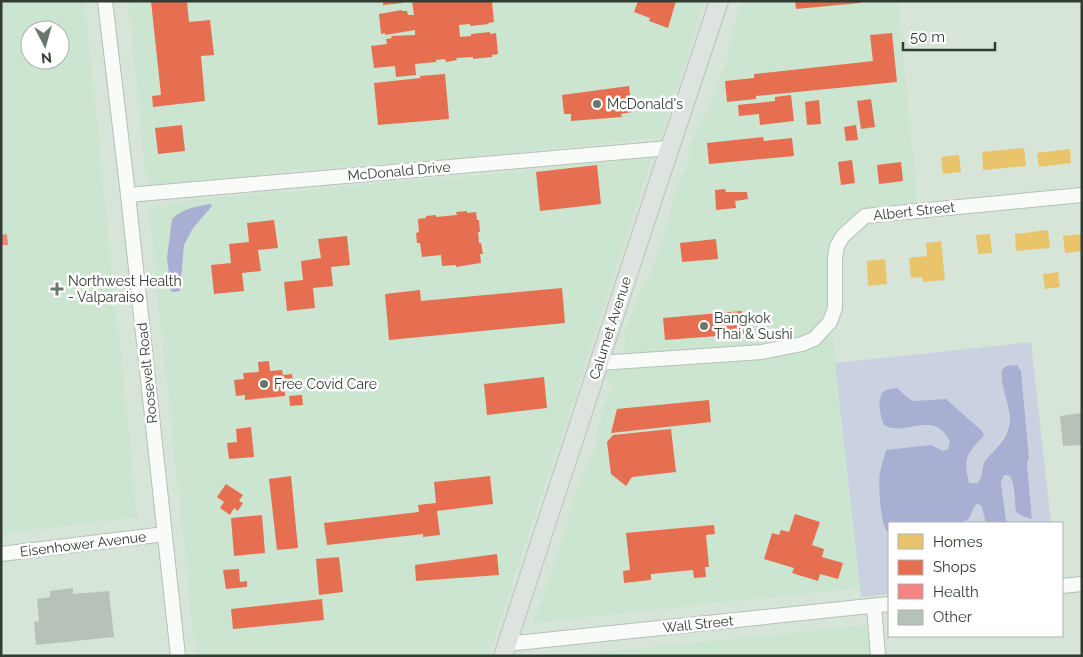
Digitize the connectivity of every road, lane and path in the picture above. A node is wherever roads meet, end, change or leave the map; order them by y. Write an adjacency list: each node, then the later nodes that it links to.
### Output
1 (105, 1): 4 (street, Roosevelt Road)
2 (719, 1): 3 (main road, Calumet Avenue)
3 (669, 148): 4 (street, McDonald Drive); 6 (main road, Calumet Avenue)
4 (128, 195): 7 (street, Roosevelt Road)
5 (1082, 195): 6 (street, Albert Street)
6 (599, 363): 13 (main road, Calumet Avenue)
7 (164, 534): 8 (street, Eisenhower Avenue); 14 (street, Roosevelt Road)
8 (1, 554)
9 (1082, 584): 10 (street)
10 (1063, 586)
11 (888, 604): 12 (street, Wall Street)
12 (874, 606): 13 (street, Wall Street); 15 (street)
13 (505, 650)
14 (178, 656)
15 (878, 656)

